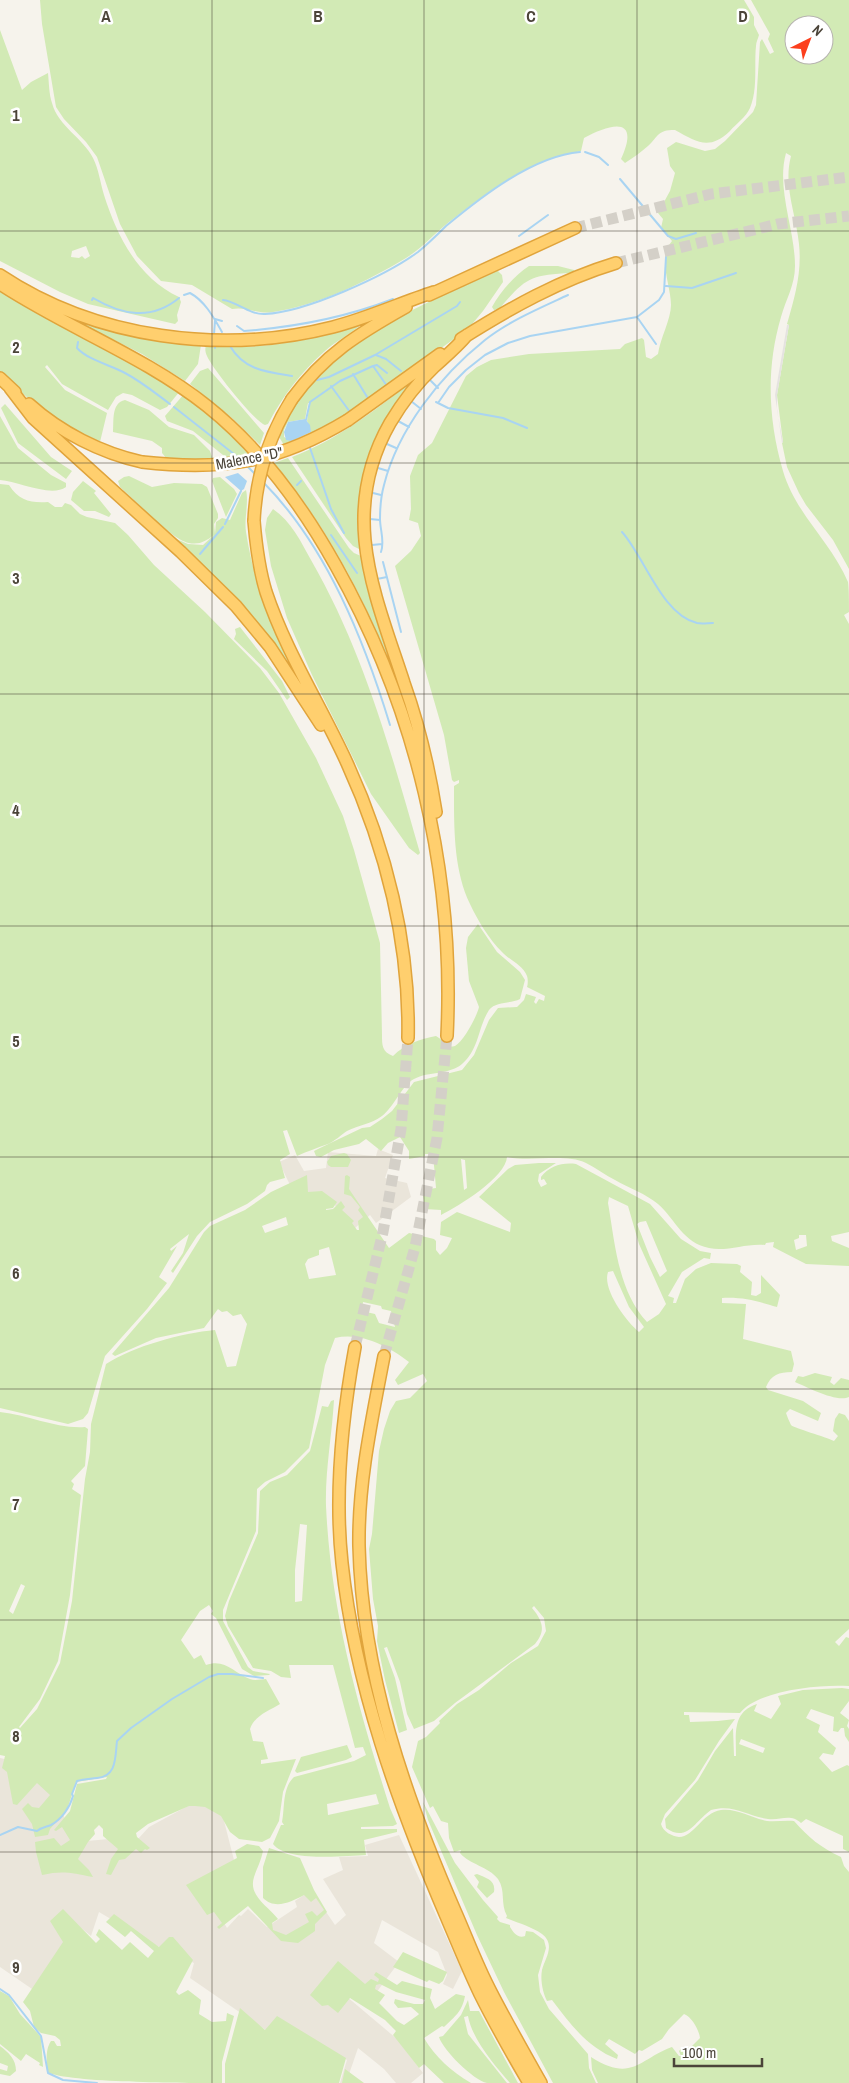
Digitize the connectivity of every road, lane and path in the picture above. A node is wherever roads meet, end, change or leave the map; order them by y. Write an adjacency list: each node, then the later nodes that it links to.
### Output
1 (575, 228): 5 (highway)
2 (616, 263): 6 (highway)
3 (0, 276): 5 (highway)
4 (0, 284): 10 (highway)
5 (434, 292): 9 (highway, bridge)
6 (467, 335): 8 (highway, Malence "D", bridge); 10 (highway)
7 (0, 378): 8 (highway)
8 (10, 388): 9 (highway)
9 (360, 791): 12 (highway)
10 (438, 860): 11 (highway)
11 (446, 1036)
12 (408, 1038)
13 (355, 1347): 15 (highway)
14 (384, 1356): 16 (highway)
15 (528, 2083)
16 (541, 2083)

